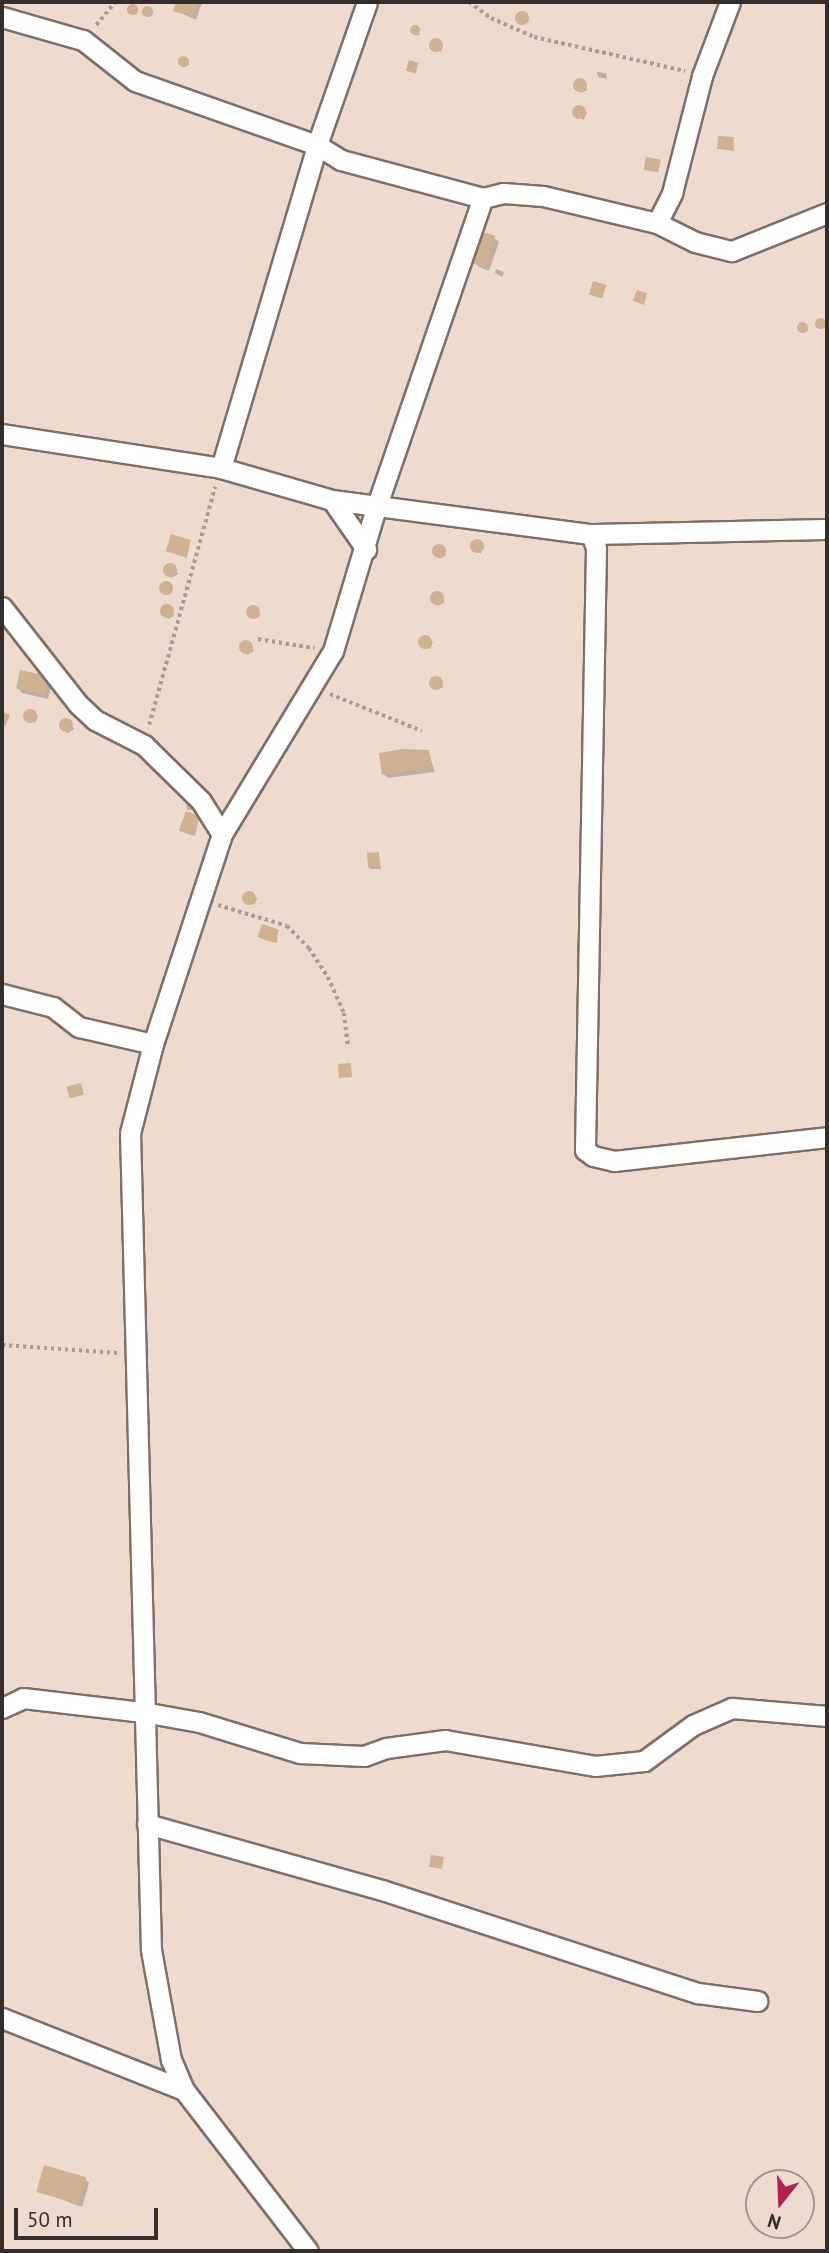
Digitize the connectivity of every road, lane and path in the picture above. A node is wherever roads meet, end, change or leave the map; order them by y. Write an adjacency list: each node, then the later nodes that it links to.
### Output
1 (116, 2): 6 (path)
2 (367, 2): 8 (street)
3 (469, 2): 7 (path)
4 (730, 2): 7 (street)
5 (2, 18): 6 (street)
6 (83, 40): 8 (street)
7 (702, 76): 11 (street)
8 (317, 145): 9 (street); 13 (street)
9 (483, 198): 11 (street); 15 (street)
10 (827, 213): 11 (street)
11 (657, 223)
12 (2, 433): 13 (street)
13 (220, 468): 14 (street); 24 (path)
14 (332, 500): 15 (street); 18 (street)
15 (376, 508): 17 (street); 18 (street)
16 (827, 529): 17 (street)
17 (591, 534): 30 (street)
18 (366, 549): 21 (street)
19 (2, 607): 24 (street)
20 (258, 639): 21 (path)
21 (334, 651): 22 (street)
22 (315, 688): 23 (path); 25 (street)
23 (422, 731)
24 (144, 745): 25 (street)
25 (222, 834): 26 (street)
26 (200, 899): 28 (street); 29 (path)
27 (2, 994): 28 (street)
28 (153, 1044): 32 (street)
29 (348, 1046)
30 (827, 1137)
31 (2, 1345): 32 (path)
32 (134, 1354): 34 (street)
33 (2, 1708): 34 (street)
34 (143, 1712): 35 (street); 36 (street)
35 (827, 1716)
36 (147, 1824): 37 (street); 39 (street)
37 (757, 2001)
38 (2, 2018): 39 (street)
39 (184, 2090): 40 (street)
40 (308, 2251)

